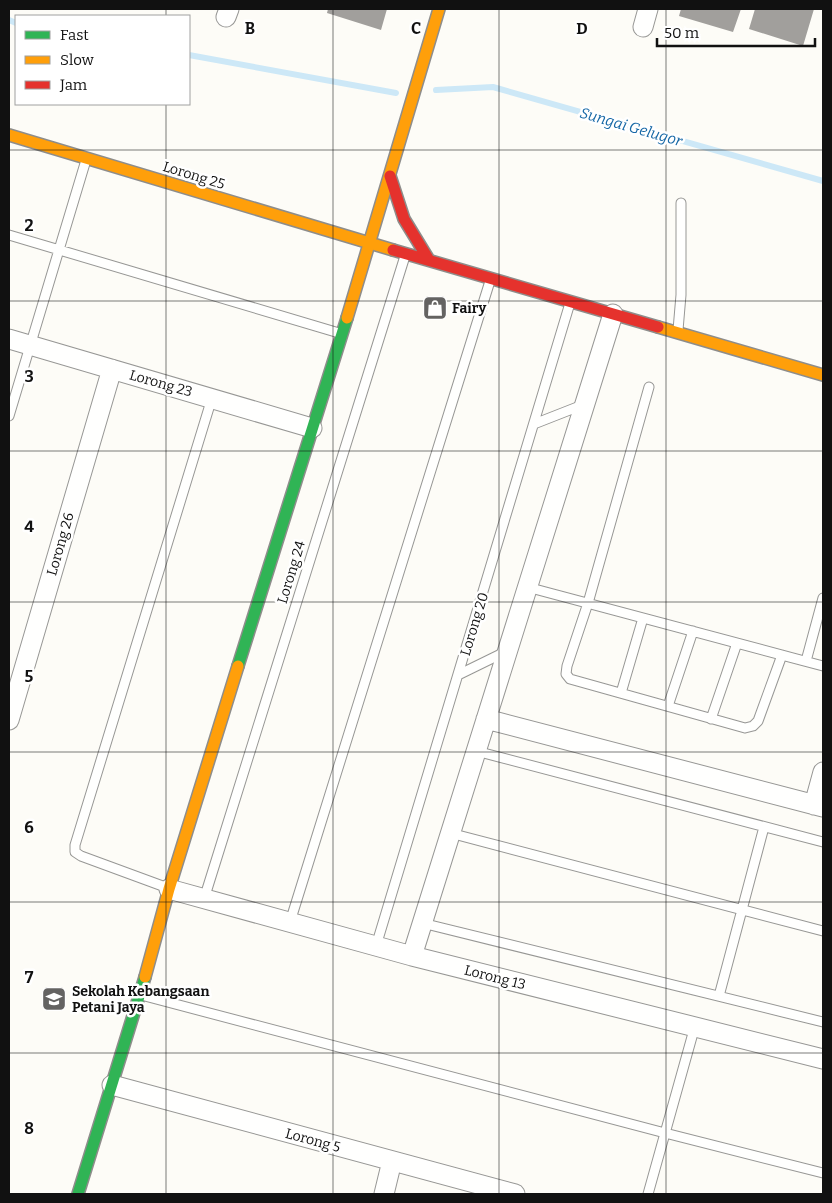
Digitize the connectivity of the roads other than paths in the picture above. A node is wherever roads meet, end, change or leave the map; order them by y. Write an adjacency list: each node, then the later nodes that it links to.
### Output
1 (438, 9): 4 (street, Lorong 24)
2 (9, 135): 3 (street, Lorong 25)
3 (86, 159): 7 (street, Lorong 25); 8 (lane)
4 (390, 176): 7 (street, Lorong 24); 10 (street)
5 (681, 203): 14 (lane)
6 (9, 235): 8 (lane)
7 (370, 244): 9 (street, Lorong 25); 15 (street, Lorong 24)
8 (59, 251): 15 (lane); 17 (lane)
9 (406, 254): 10 (street, Lorong 25); 49 (lane, Lorong 24)
10 (429, 260): 11 (street, Lorong 25)
11 (491, 278): 12 (street, Lorong 25); 51 (lane)
12 (571, 301): 13 (street, Lorong 25); 24 (lane, Lorong 20)
13 (613, 314): 14 (street, Lorong 25); 22 (street)
14 (678, 333): 19 (street, Lorong 25)
15 (342, 334): 25 (street, Lorong 24)
16 (9, 339): 17 (street, Lorong 23)
17 (31, 345): 18 (street, Lorong 23); 23 (lane)
18 (112, 368): 21 (street, Lorong 23); 41 (street, Lorong 26)
19 (823, 375)
20 (649, 386): 28 (lane)
21 (212, 398): 25 (street, Lorong 23); 48 (lane)
22 (585, 404): 24 (lane); 26 (street)
23 (9, 416)
24 (534, 424): 36 (lane, Lorong 20)
25 (312, 428): 48 (street, Lorong 24)
26 (527, 587): 28 (lane); 32 (street)
27 (823, 598): 34 (lane)
28 (588, 603): 29 (lane); 37 (lane)
29 (643, 618): 30 (lane); 37 (lane)
30 (693, 631): 31 (lane); 38 (lane)
31 (737, 643): 33 (lane); 39 (lane)
32 (507, 651): 36 (lane); 40 (street)
33 (782, 655): 34 (lane); 39 (lane)
34 (806, 661): 35 (lane)
35 (823, 666)
36 (458, 675): 54 (lane, Lorong 20)
37 (621, 693): 38 (lane)
38 (668, 706): 39 (lane)
39 (711, 718)
40 (486, 719): 42 (street); 44 (street)
41 (9, 720)
42 (476, 751): 45 (lane); 46 (street)
43 (823, 772): 44 (street)
44 (818, 806)
45 (764, 827): 47 (lane); 50 (lane)
46 (450, 833): 50 (lane); 52 (street)
47 (823, 842)
48 (169, 889): 49 (street, Lorong 13); 56 (street, Lorong 24)
49 (204, 899): 51 (street, Lorong 13)
50 (742, 910): 53 (lane); 57 (lane)
51 (290, 922): 54 (street, Lorong 13)
52 (422, 923): 55 (street); 57 (lane)
53 (823, 931)
54 (376, 946): 55 (street, Lorong 13)
55 (412, 956): 59 (street, Lorong 13)
56 (140, 995): 61 (street, Lorong 24); 62 (lane)
57 (719, 996): 58 (lane)
58 (823, 1022)
59 (695, 1026): 60 (street, Lorong 13); 62 (lane)
60 (823, 1059)
61 (112, 1085): 63 (street, Lorong 5); 65 (street, Lorong 24)
62 (665, 1133): 64 (lane); 68 (lane)
63 (392, 1161): 66 (street); 67 (street, Lorong 5)
64 (823, 1173)
65 (78, 1194)
66 (384, 1194)
67 (515, 1194)
68 (648, 1194)

